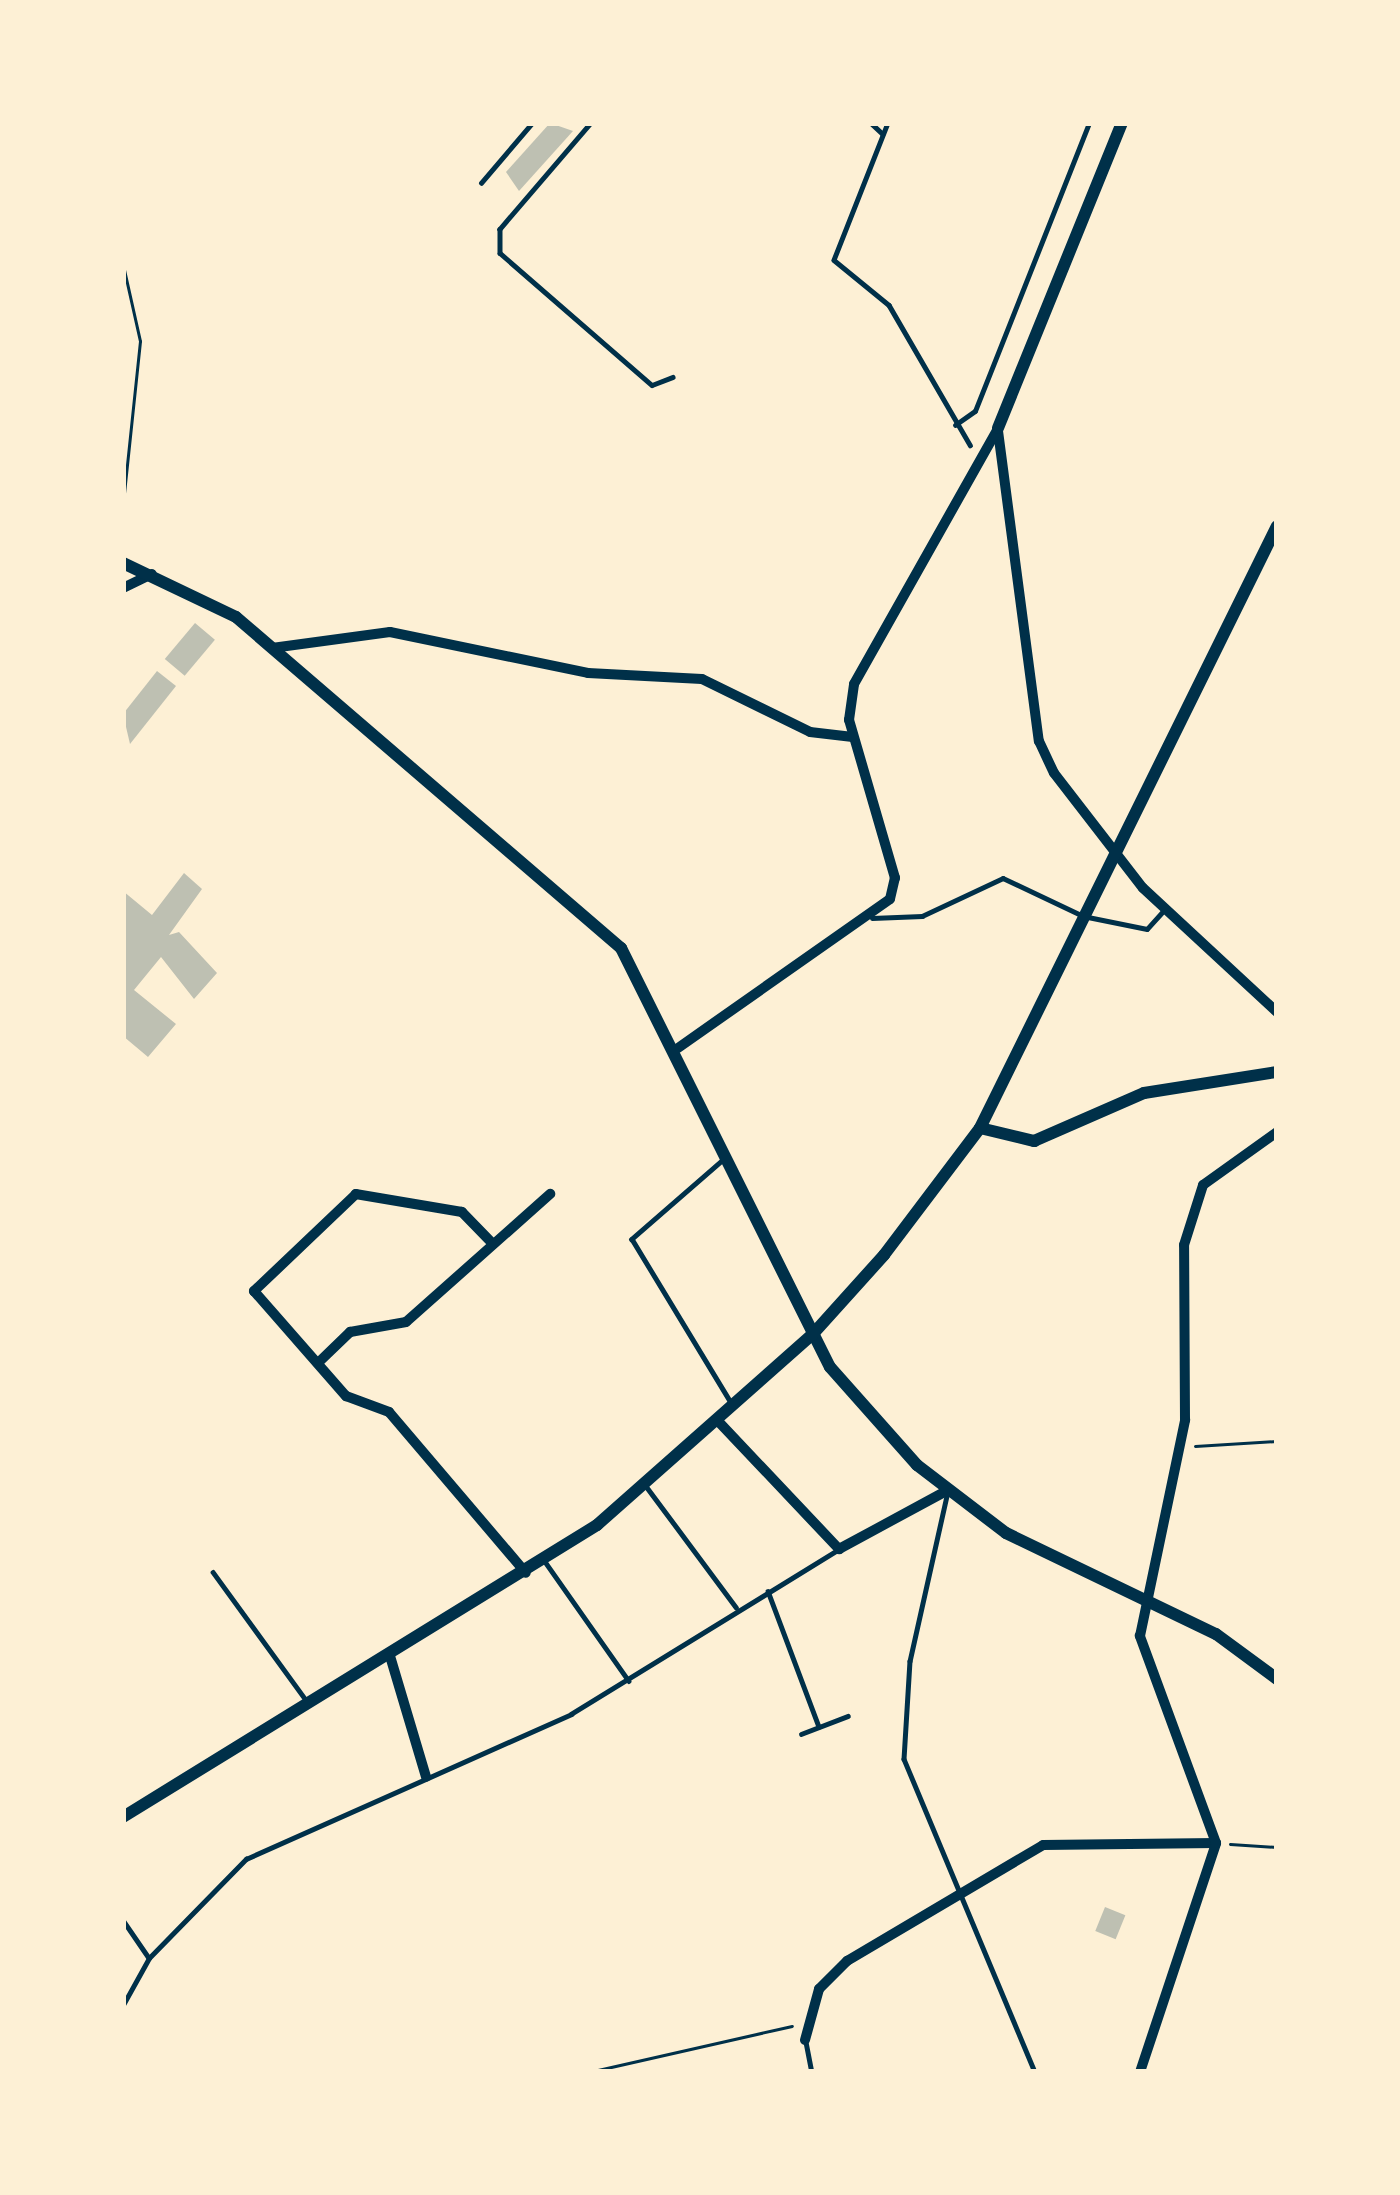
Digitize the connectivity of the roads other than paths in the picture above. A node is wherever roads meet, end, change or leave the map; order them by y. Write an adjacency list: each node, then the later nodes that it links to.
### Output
1 (532, 123): 8 (lane)
2 (591, 123): 9 (lane)
3 (871, 123): 7 (lane)
4 (888, 123): 7 (lane)
5 (1089, 123): 10 (lane)
6 (1121, 123): 11 (street)
7 (884, 134): 10 (lane)
8 (481, 182)
9 (673, 377)
10 (955, 425): 12 (lane)
11 (998, 428): 18 (street); 19 (street)
12 (970, 445)
13 (1277, 526): 19 (street)
14 (123, 562): 15 (street)
15 (154, 573): 16 (street); 17 (street)
16 (123, 588)
17 (272, 648): 18 (street); 24 (street)
18 (853, 737): 22 (street)
19 (1113, 856): 20 (street); 21 (street)
20 (1165, 908): 21 (lane); 23 (street)
21 (1083, 916): 22 (lane); 26 (street)
22 (872, 918): 24 (street)
23 (1277, 1012)
24 (678, 1048): 28 (street)
25 (1277, 1072): 26 (street)
26 (980, 1128): 31 (street)
27 (1277, 1132): 42 (street)
28 (727, 1157): 31 (street); 33 (lane)
29 (550, 1194): 30 (street)
30 (493, 1244): 32 (street); 32 (street)
31 (812, 1336): 33 (street); 36 (street)
32 (320, 1361): 40 (street)
33 (733, 1405): 34 (street)
34 (717, 1420): 35 (street); 37 (street)
35 (646, 1485): 38 (street); 43 (lane)
36 (948, 1490): 37 (street); 42 (street); 54 (lane)
37 (839, 1549): 41 (lane)
38 (545, 1561): 40 (street); 46 (lane)
39 (213, 1571): 47 (lane)
40 (526, 1573): 44 (street)
41 (768, 1591): 43 (lane); 49 (lane)
42 (1148, 1601): 45 (street); 53 (street)
43 (736, 1606): 46 (lane)
44 (390, 1656): 47 (street); 51 (street)
45 (1277, 1679)
46 (628, 1681): 51 (lane)
47 (310, 1705): 52 (street)
48 (848, 1716): 49 (lane)
49 (819, 1727): 50 (lane)
50 (801, 1734)
51 (426, 1777): 56 (lane)
52 (123, 1817)
53 (1216, 1843): 54 (street); 61 (street)
54 (957, 1896): 58 (street); 60 (lane)
55 (123, 1920): 56 (lane)
56 (149, 1958): 57 (lane)
57 (123, 2006)
58 (805, 2040): 59 (lane)
59 (812, 2072)
60 (1035, 2072)
61 (1140, 2072)

